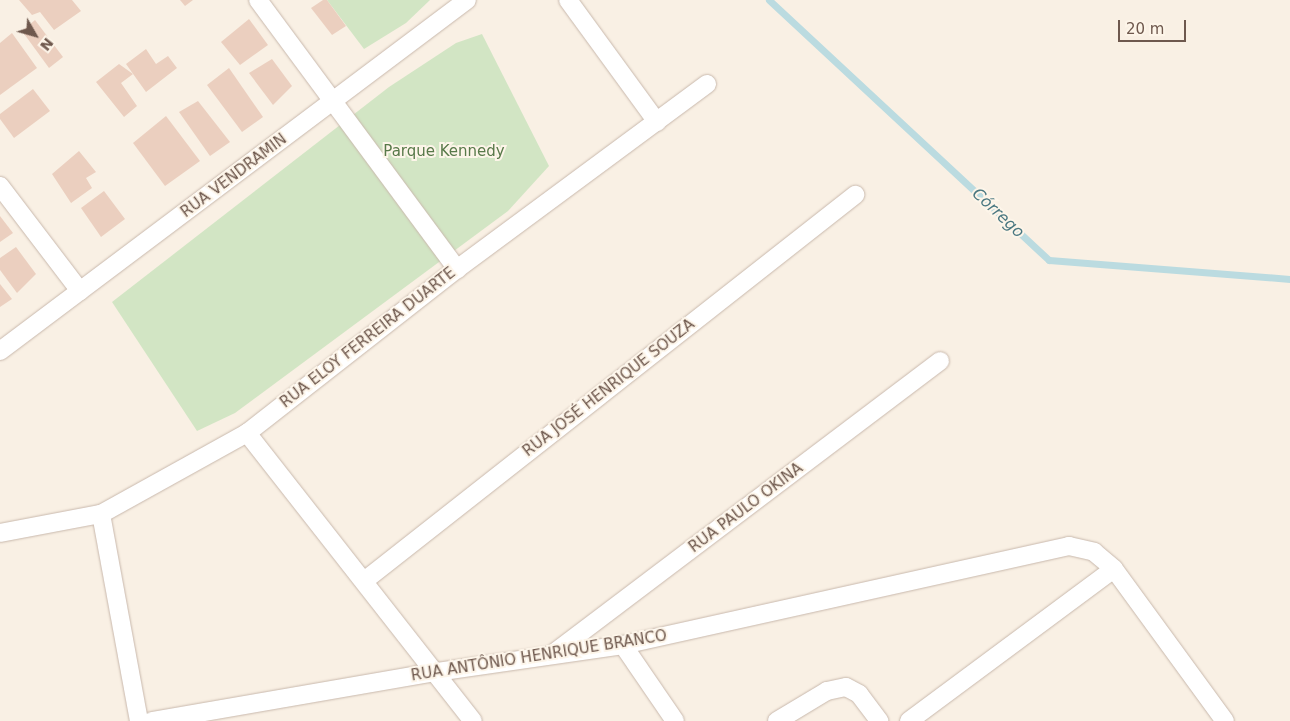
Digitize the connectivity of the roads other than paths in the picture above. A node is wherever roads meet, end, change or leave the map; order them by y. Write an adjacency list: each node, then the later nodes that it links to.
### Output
1 (258, 0): 5 (street)
2 (467, 0): 5 (street, RUA VENDRAMIN)
3 (568, 0): 6 (street)
4 (707, 84): 6 (street, RUA ELOY FERREIRA DUARTE)
5 (334, 102): 9 (street); 10 (street, RUA VENDRAMIN)
6 (657, 122): 9 (street, RUA ELOY FERREIRA DUARTE)
7 (0, 186): 10 (street)
8 (855, 195): 17 (street, RUA JOSÉ HENRIQUE SOUZA)
9 (457, 269): 13 (street, RUA ELOY FERREIRA DUARTE)
10 (80, 291): 11 (street, RUA VENDRAMIN)
11 (0, 351)
12 (940, 361): 19 (street, RUA PAULO OKINA)
13 (247, 433): 14 (street, RUA ELOY FERREIRA DUARTE); 17 (street)
14 (101, 514): 15 (street, RUA ELOY FERREIRA DUARTE); 22 (street)
15 (0, 533)
16 (1114, 569): 18 (street, RUA ANTÔNIO HENRIQUE BRANCO); 21 (street); 28 (street)
17 (364, 581): 20 (street)
18 (623, 645): 19 (street, RUA ANTÔNIO HENRIQUE BRANCO); 25 (street)
19 (552, 655): 20 (street, RUA ANTÔNIO HENRIQUE BRANCO)
20 (436, 672): 23 (street, RUA ANTÔNIO HENRIQUE BRANCO); 24 (street)
21 (1216, 718)
22 (139, 721)
23 (152, 721)
24 (473, 721)
25 (675, 721)
26 (777, 721): 27 (street)
27 (879, 721)
28 (909, 721)

